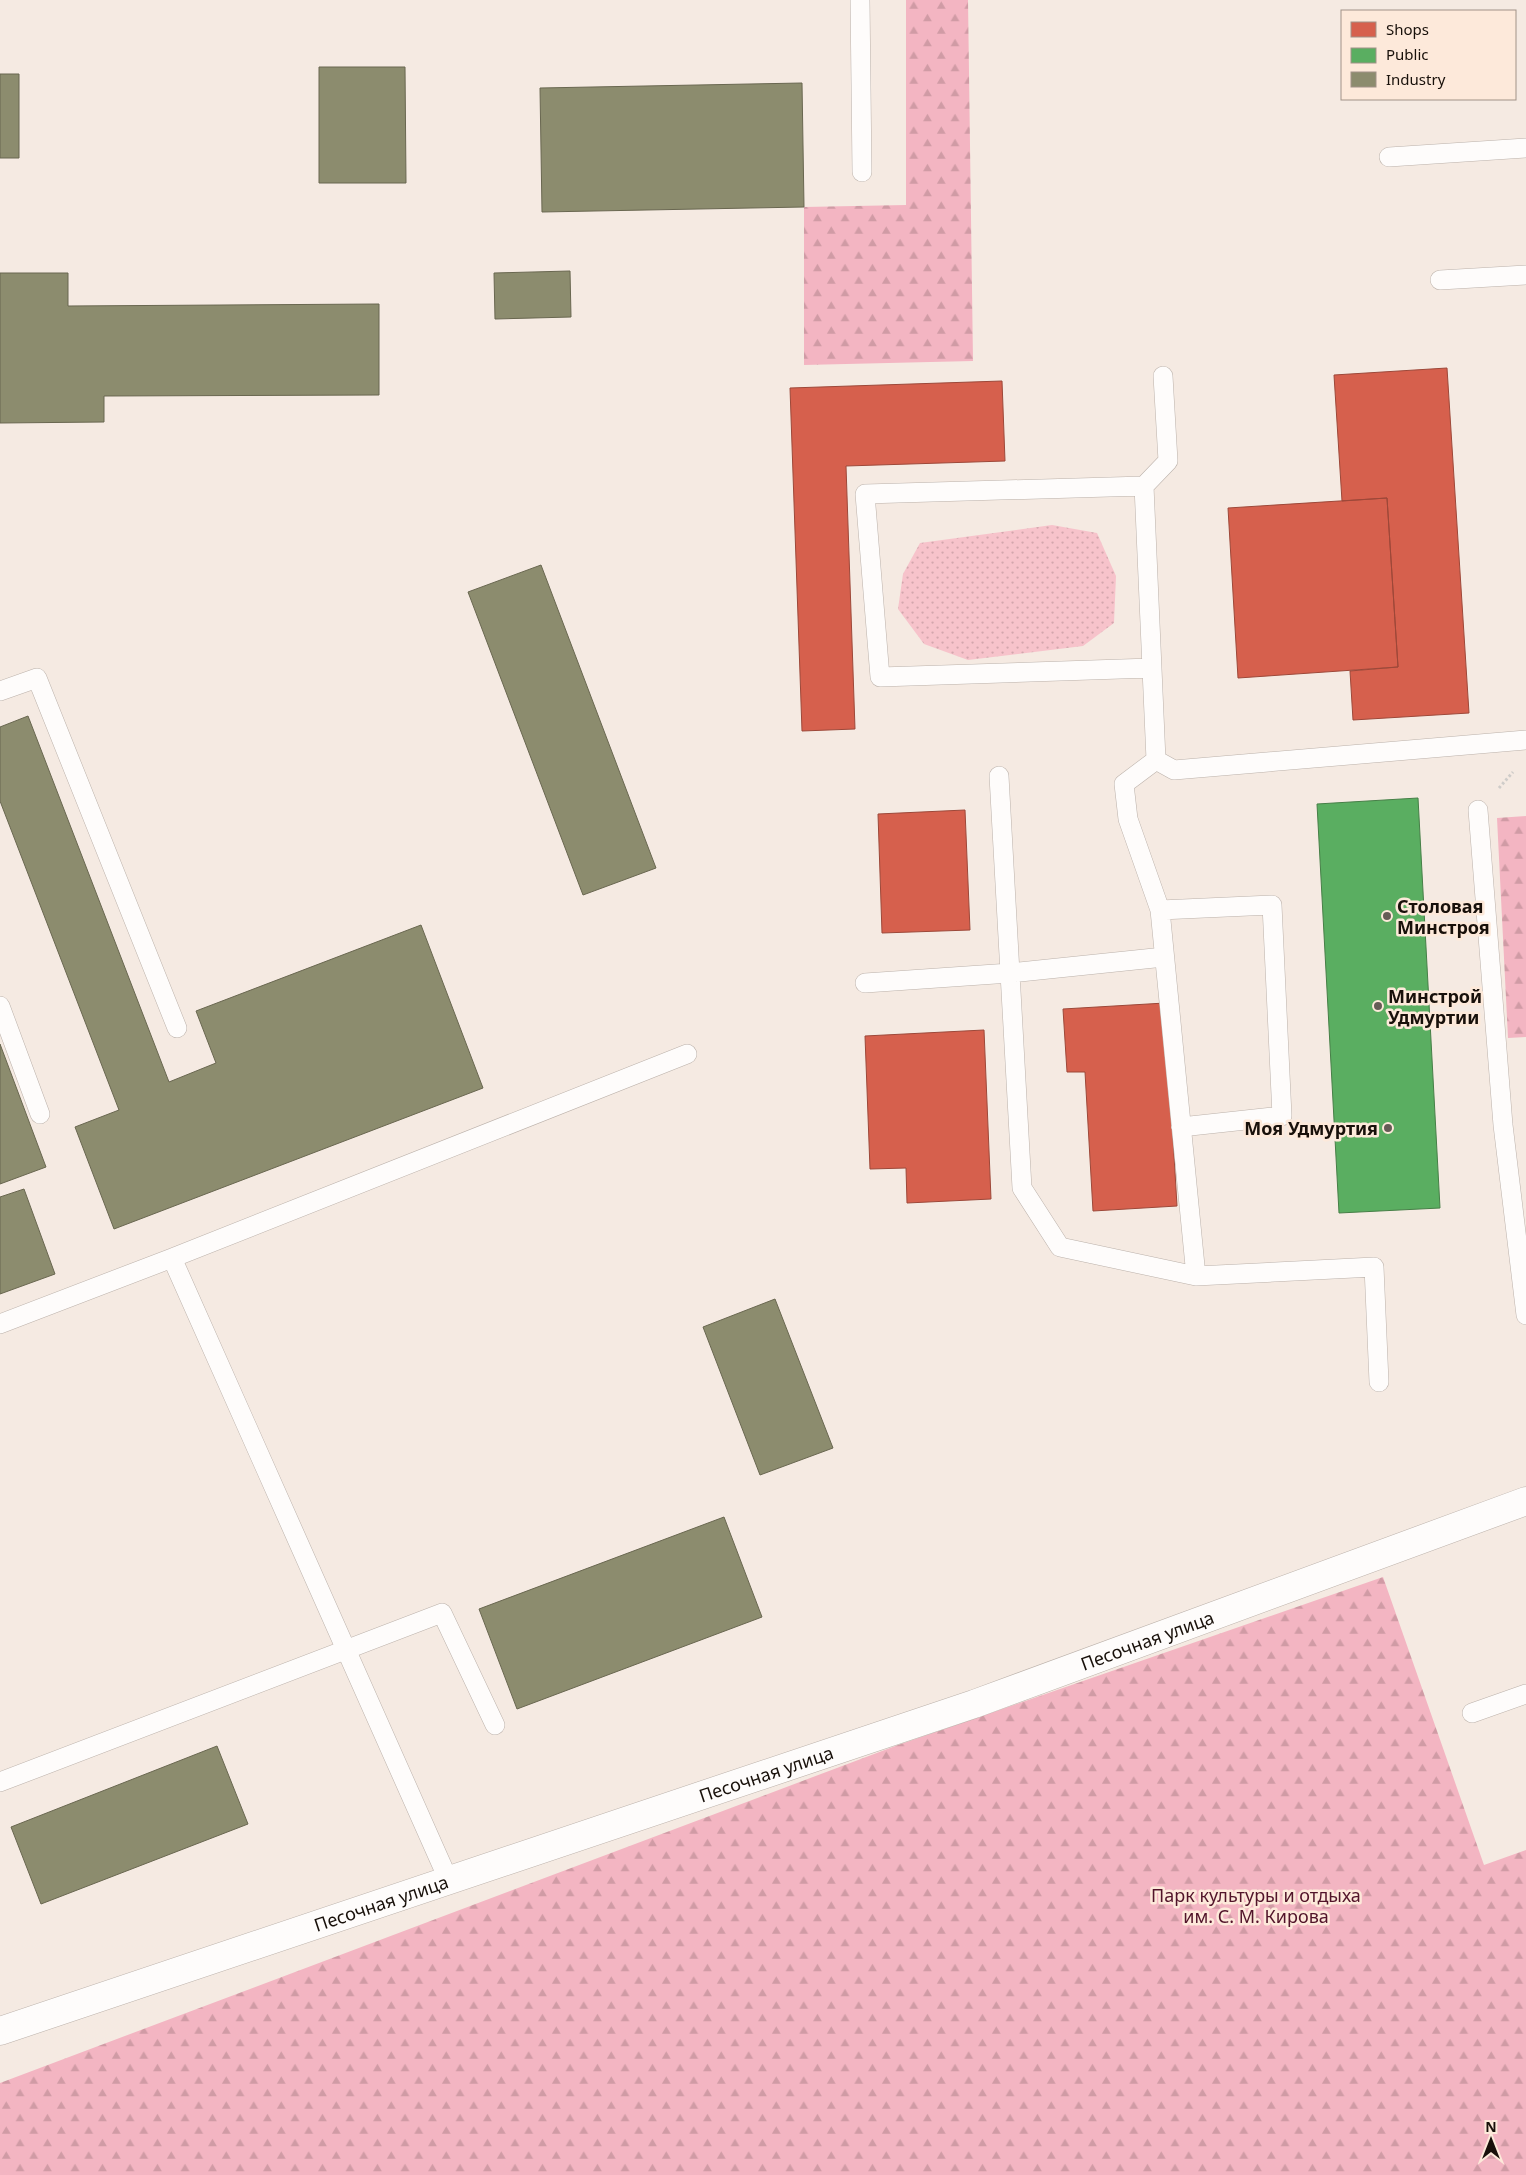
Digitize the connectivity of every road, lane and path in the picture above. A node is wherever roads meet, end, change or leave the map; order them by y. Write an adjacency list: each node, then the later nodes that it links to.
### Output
1 (860, 0): 4 (lane)
2 (1526, 148): 3 (lane)
3 (1389, 157)
4 (862, 172)
5 (1526, 276): 6 (lane)
6 (1440, 280)
7 (1163, 376): 8 (lane)
8 (1144, 486): 9 (lane); 9 (lane)
9 (1151, 668): 12 (lane)
10 (0, 691): 21 (lane)
11 (1526, 740): 12 (lane)
12 (1156, 760): 16 (lane)
13 (1514, 771): 15 (path)
14 (999, 776): 18 (lane)
15 (1478, 810): 27 (lane)
16 (1160, 910): 17 (lane); 24 (lane)
17 (1164, 957): 18 (lane); 24 (lane)
18 (1010, 973): 19 (lane); 26 (lane)
19 (865, 983)
20 (0, 1006): 23 (lane)
21 (177, 1028)
22 (687, 1054): 25 (lane)
23 (40, 1114)
24 (1181, 1127): 26 (lane)
25 (172, 1258): 28 (lane); 31 (lane)
26 (1196, 1276): 29 (lane)
27 (1526, 1315)
28 (0, 1324)
29 (1379, 1382)
30 (1526, 1502): 36 (street, Песочная улица)
31 (346, 1651): 34 (lane); 35 (lane); 36 (lane)
32 (1526, 1694): 33 (lane)
33 (1472, 1713)
34 (495, 1725)
35 (0, 1782)
36 (448, 1879): 37 (street, Песочная улица)
37 (0, 2032)

